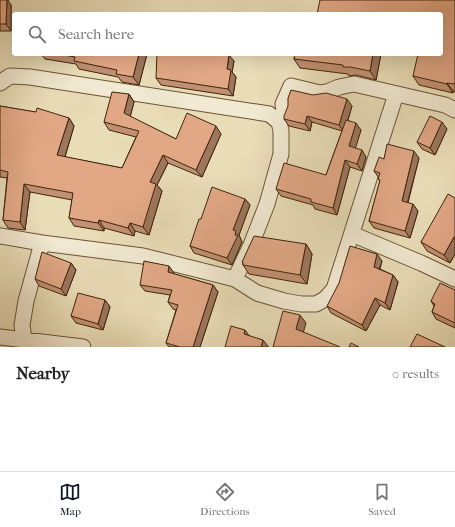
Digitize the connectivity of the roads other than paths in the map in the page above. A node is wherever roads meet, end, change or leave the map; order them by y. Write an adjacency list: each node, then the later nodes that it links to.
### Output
1 (0, 83): 4 (street)
2 (396, 94): 3 (street); 4 (street); 5 (street)
3 (455, 110)
4 (279, 122): 8 (street)
5 (352, 234): 8 (street); 9 (street)
6 (0, 236): 7 (street)
7 (42, 243): 8 (street); 10 (street)
8 (235, 279)
9 (455, 279)
10 (24, 340): 11 (street); 12 (street)
11 (5, 341)
12 (83, 347)

